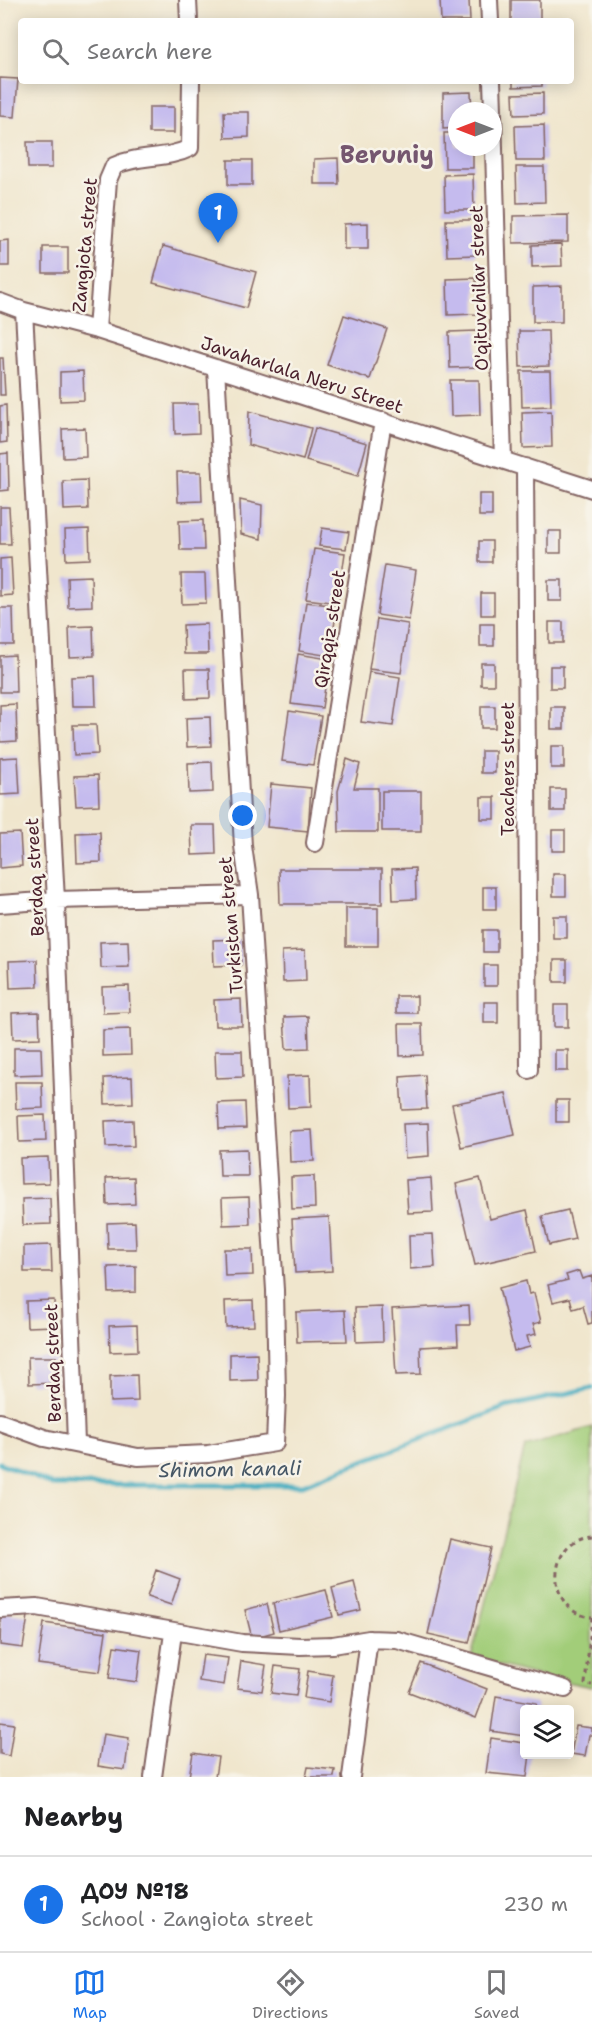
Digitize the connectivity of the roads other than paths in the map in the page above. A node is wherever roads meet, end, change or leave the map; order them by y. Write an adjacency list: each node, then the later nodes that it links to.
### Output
1 (188, 0): 3 (street)
2 (489, 0): 4 (street)
3 (189, 18)
4 (490, 18)
5 (191, 84): 11 (street, Zangiota street)
6 (492, 84): 7 (street, O'qituvchilar street)
7 (493, 102)
8 (494, 156): 14 (street, O'qituvchilar street)
9 (0, 302): 10 (street, Javaharlala Neru Street)
10 (24, 311): 11 (street, Javaharlala Neru Street); 19 (street, Berdaq street)
11 (97, 330): 12 (street, Javaharlala Neru Street)
12 (216, 368): 13 (street, Javaharlala Neru Street); 18 (street, Turkistan street)
13 (383, 421): 14 (street, Javaharlala Neru Street); 17 (street, Qirqqiz street)
14 (503, 460): 15 (street, Javaharlala Neru Street)
15 (525, 467): 16 (street, Javaharlala Neru Street); 21 (street, Teachers street)
16 (592, 489)
17 (315, 843)
18 (250, 895): 19 (street); 23 (street, Turkistan street)
19 (56, 900): 20 (street); 23 (street, Berdaq street)
20 (0, 904)
21 (529, 1070)
22 (0, 1422): 23 (street)
23 (76, 1443)
24 (0, 1609): 25 (street)
25 (173, 1633): 26 (street); 28 (street)
26 (369, 1639): 27 (street); 29 (street)
27 (565, 1689)
28 (153, 1777)
29 (351, 1777)

